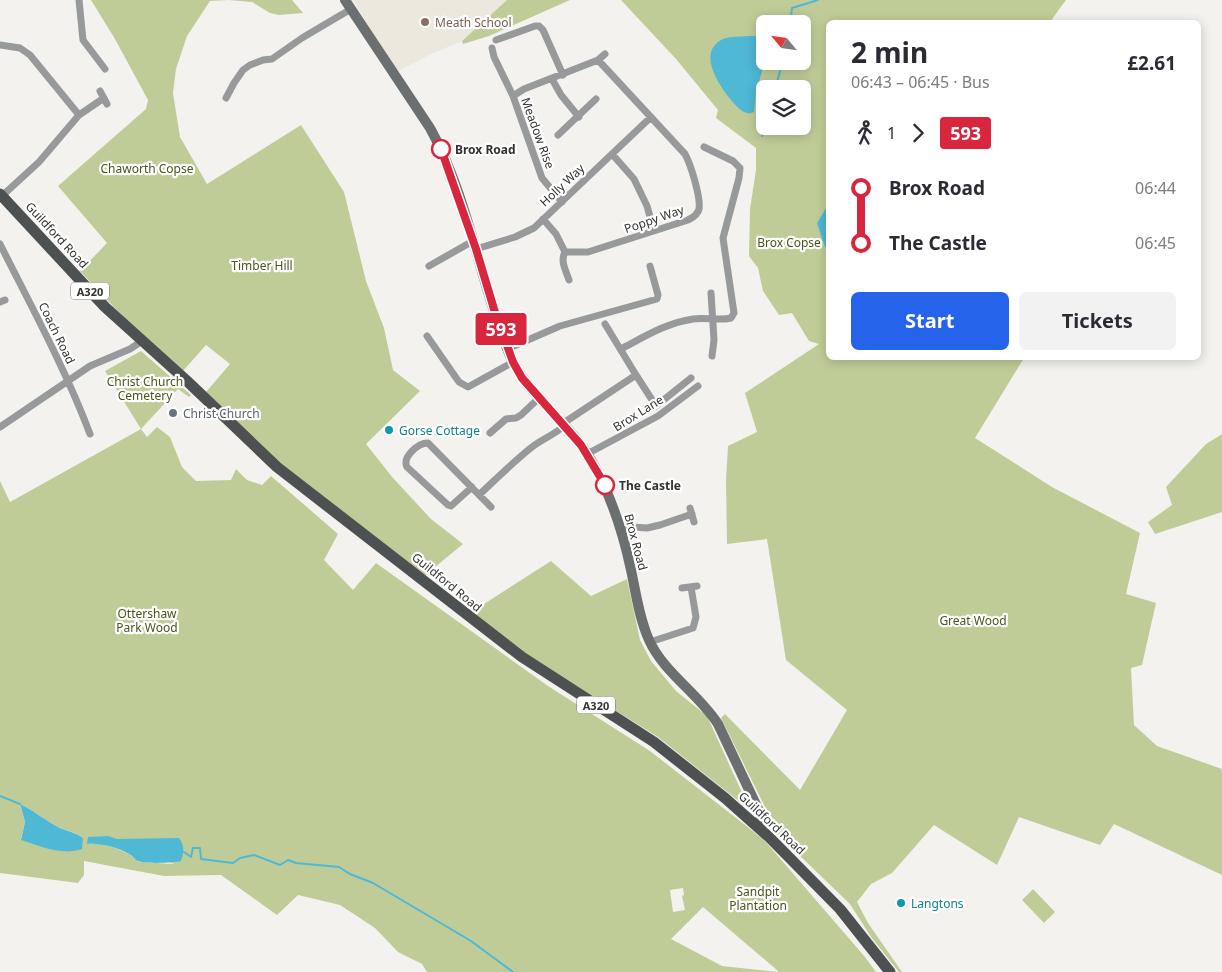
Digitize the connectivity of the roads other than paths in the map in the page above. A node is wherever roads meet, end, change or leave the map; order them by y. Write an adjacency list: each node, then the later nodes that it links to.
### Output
1 (79, 0): 9 (street)
2 (345, 0): 3 (street, Brox Road)
3 (351, 9): 14 (street); 27 (street, Brox Road)
4 (496, 40): 10 (street)
5 (0, 45): 16 (street)
6 (492, 48): 13 (street, Meadow Rise)
7 (605, 54): 8 (street, Meadow Rise)
8 (598, 60): 10 (street, Meadow Rise); 18 (street)
9 (105, 69)
10 (563, 75): 11 (street, Meadow Rise)
11 (552, 79): 13 (street, Meadow Rise); 17 (street)
12 (100, 91): 16 (street)
13 (513, 96): 23 (street, Meadow Rise)
14 (226, 98)
15 (596, 99): 17 (street)
16 (78, 116): 22 (street)
17 (579, 117): 19 (street)
18 (651, 117): 21 (street, Holly Way); 25 (street, Poppy Way)
19 (558, 135)
20 (704, 147): 33 (street)
21 (612, 154): 23 (street, Holly Way); 25 (street)
22 (1, 195): 36 (main road, Guildford Road / A320)
23 (562, 202): 24 (street, Holly Way)
24 (543, 219): 27 (street, Holly Way); 28 (street)
25 (654, 231): 28 (street, Poppy Way)
26 (0, 244): 43 (street, Coach Road)
27 (475, 245): 30 (street, Holly Way); 37 (street, Brox Road)
28 (565, 252): 31 (street)
29 (650, 266): 37 (street)
30 (432, 267)
31 (568, 280)
32 (711, 293): 33 (street)
33 (712, 318): 38 (street); 39 (street)
34 (605, 324): 38 (street)
35 (427, 336): 40 (street)
36 (142, 341): 43 (street); 58 (main road, Guildford Road / A320)
37 (507, 349): 40 (street, Brox Road)
38 (621, 349): 41 (street)
39 (712, 356)
40 (513, 362): 45 (street, Brox Road)
41 (636, 375): 42 (street); 46 (street)
42 (691, 378)
43 (68, 381): 47 (street); 49 (street, Coach Road)
44 (698, 386): 50 (street, Brox Lane)
45 (539, 398): 46 (street, Brox Road); 48 (street)
46 (563, 425): 50 (street, Brox Road); 52 (street)
47 (0, 427)
48 (490, 433)
49 (90, 434)
50 (588, 454): 55 (street, Brox Road)
51 (472, 487): 51 (street); 52 (street)
52 (479, 495): 53 (street)
53 (491, 507)
54 (692, 515): 55 (street)
55 (621, 532): 57 (street, Brox Road)
56 (682, 588): 57 (street)
57 (650, 642): 58 (street, Brox Road)
58 (759, 827): 59 (main road, Guildford Road / A320)
59 (890, 972)

